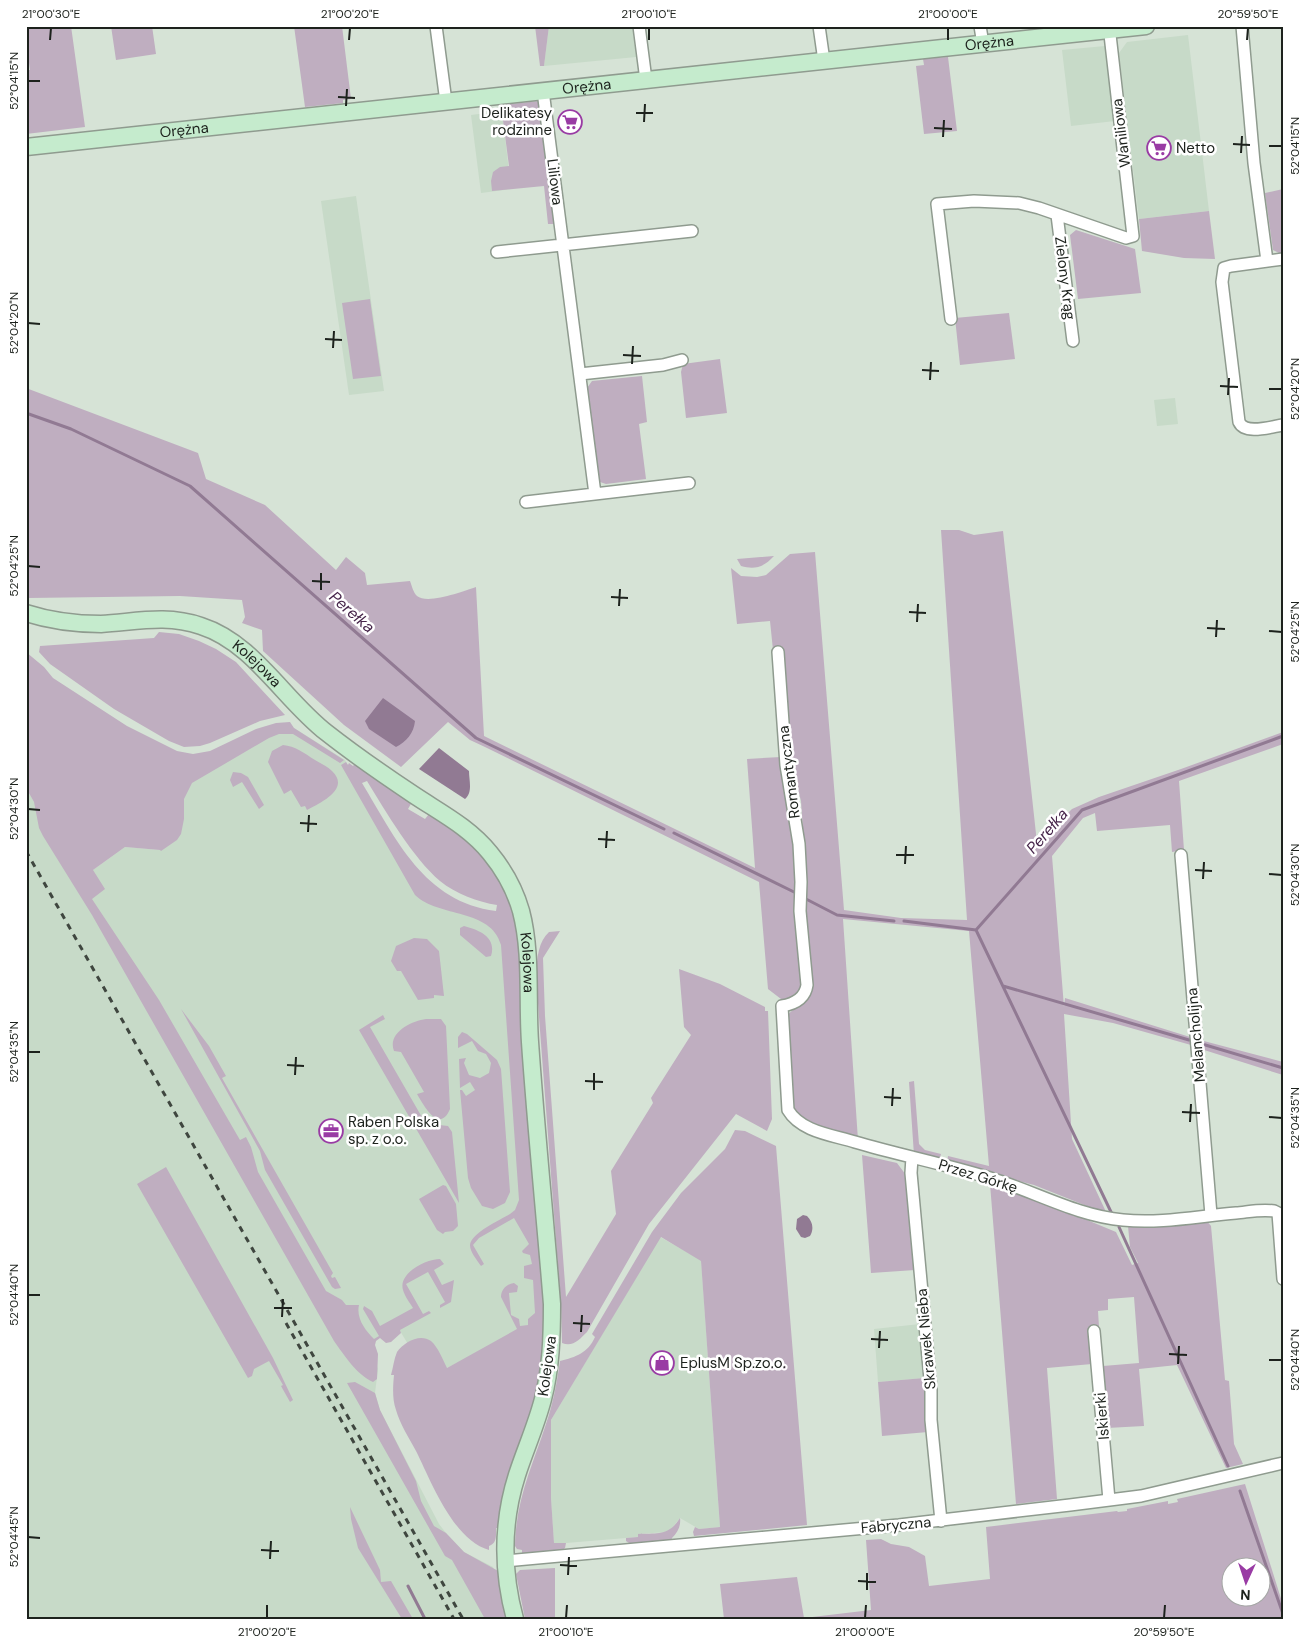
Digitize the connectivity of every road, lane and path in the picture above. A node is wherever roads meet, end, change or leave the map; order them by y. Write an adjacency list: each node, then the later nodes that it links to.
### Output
1 (436, 26): 12 (street)
2 (639, 26): 10 (street)
3 (819, 26): 9 (street)
4 (980, 26): 8 (street)
5 (1146, 26): 7 (street, Orężna)
6 (1242, 26): 19 (street)
7 (1109, 28): 8 (street, Orężna); 14 (street, Waniliowa)
8 (983, 44): 9 (street, Orężna)
9 (824, 61): 10 (street, Orężna)
10 (646, 80): 11 (street, Orężna)
11 (543, 91): 12 (street, Orężna); 16 (street, Liliowa)
12 (446, 102): 13 (street, Orężna)
13 (26, 148)
14 (1057, 215): 20 (street); 21 (street, Zielony Krąg)
15 (692, 231): 16 (street)
16 (563, 244): 17 (street); 23 (street, Liliowa)
17 (497, 252)
18 (1283, 259): 19 (street)
19 (1267, 261): 24 (street)
20 (951, 319)
21 (1073, 341)
22 (682, 360): 23 (street)
23 (580, 374): 26 (street, Liliowa)
24 (1283, 425)
25 (689, 483): 26 (street)
26 (595, 494): 27 (street)
27 (526, 502)
28 (26, 613): 39 (street, Kolejowa)
29 (778, 652): 31 (street, Romantyczna)
30 (1180, 855): 33 (street, Melancholijna)
31 (782, 1006): 32 (street, Przez Górkę)
32 (912, 1157): 33 (street, Przez Górkę); 38 (street, Skrawek Nieba)
33 (1211, 1215): 34 (street, Przez Górkę)
34 (1283, 1279)
35 (1094, 1331): 37 (street, Iskierki)
36 (1283, 1463): 37 (street, Fabryczna)
37 (1109, 1500): 38 (street, Fabryczna)
38 (941, 1521): 39 (street, Fabryczna)
39 (505, 1561): 40 (street, Kolejowa)
40 (515, 1619)

